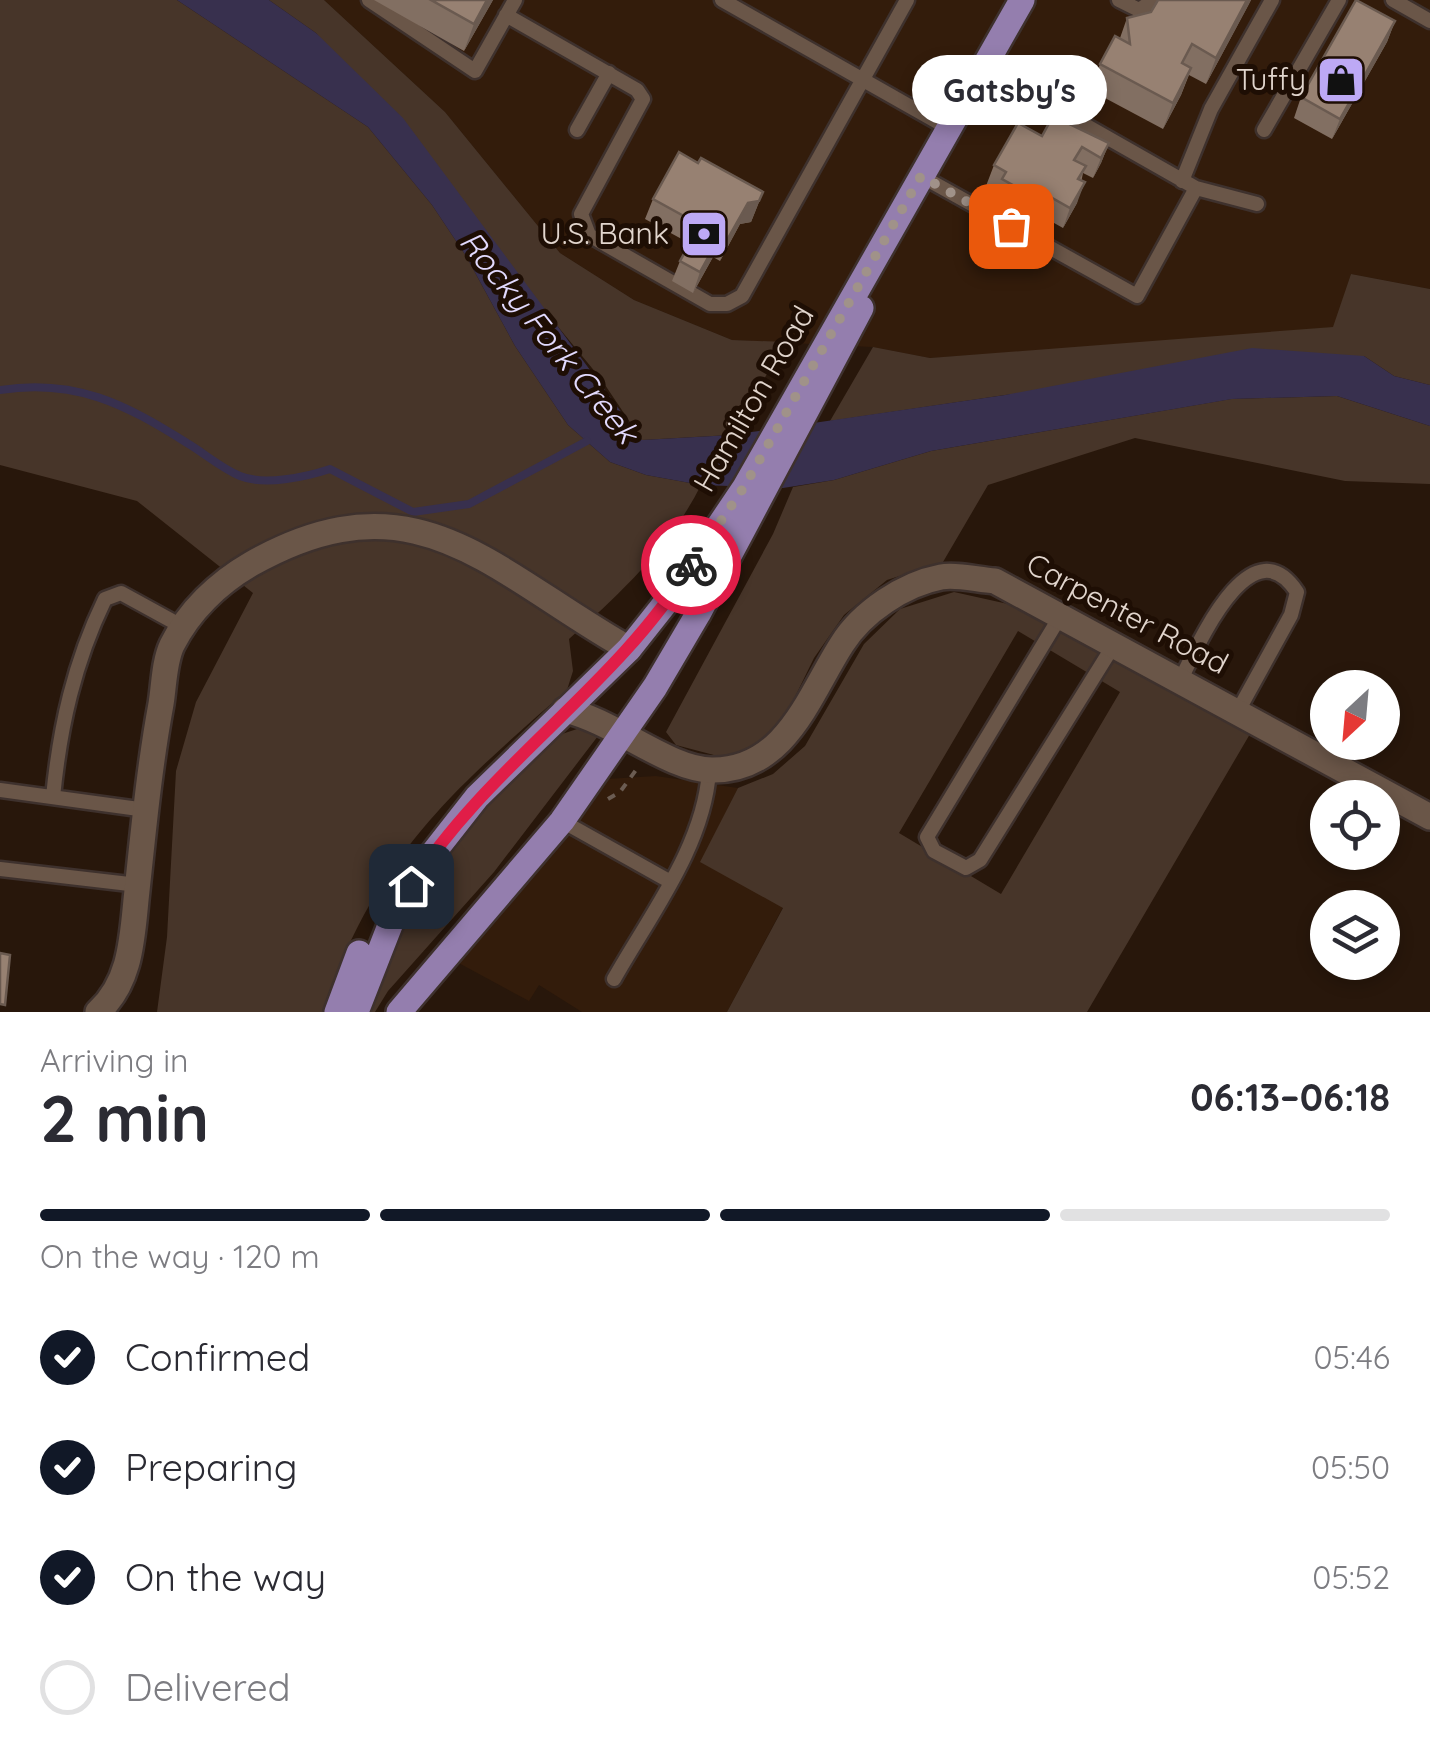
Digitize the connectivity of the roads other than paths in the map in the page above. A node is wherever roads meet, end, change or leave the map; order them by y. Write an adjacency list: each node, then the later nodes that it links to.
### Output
1 (370, 0): 11 (lane)
2 (515, 0): 11 (lane)
3 (722, 0): 15 (lane)
4 (907, 0): 15 (lane)
5 (1022, 0): 13 (main road, Hamilton Road)
6 (1118, 0): 7 (lane)
7 (1154, 0)
8 (1272, 0): 20 (lane)
9 (1338, 0): 18 (lane)
10 (1394, 0): 12 (lane)
11 (506, 15): 14 (lane)
12 (1430, 21)
13 (984, 67): 16 (main road, Hamilton Road); 20 (lane)
14 (609, 73): 15 (lane); 17 (lane)
15 (862, 80): 16 (lane)
16 (948, 128): 19 (main road, Hamilton Road)
17 (576, 130)
18 (1264, 130)
19 (921, 176): 20 (lane); 22 (main road, Hamilton Road)
20 (1189, 184): 21 (lane)
21 (1258, 204)
22 (840, 332): 26 (main road, Hamilton Road); 31 (main road, Hamilton Road)
23 (1062, 614): 25 (street, Carpenter Road); 25 (lane); 32 (street, Carpenter Road)
24 (183, 627): 26 (street); 34 (lane); 35 (street)
25 (1115, 643): 27 (street, Carpenter Road)
26 (629, 649): 28 (main road, Hamilton Road)
27 (1181, 678): 29 (street, Carpenter Road); 29 (lane)
28 (565, 710): 30 (main road, Hamilton Road); 31 (street)
29 (1238, 710): 36 (street, Carpenter Road)
30 (544, 729): 43 (main road, Hamilton Road); 44 (main road, Hamilton Road)
31 (624, 734): 32 (street); 37 (main road, Hamilton Road)
32 (709, 771): 39 (lane)
33 (0, 790): 34 (lane)
34 (54, 797): 35 (lane)
35 (146, 810): 40 (street)
36 (1430, 817)
37 (562, 821): 39 (lane); 45 (main road, Hamilton Road)
38 (0, 869): 40 (lane)
39 (669, 881): 41 (lane)
40 (138, 885): 42 (street)
41 (614, 979)
42 (98, 1012)
43 (337, 1012)
44 (356, 1012)
45 (399, 1012)

